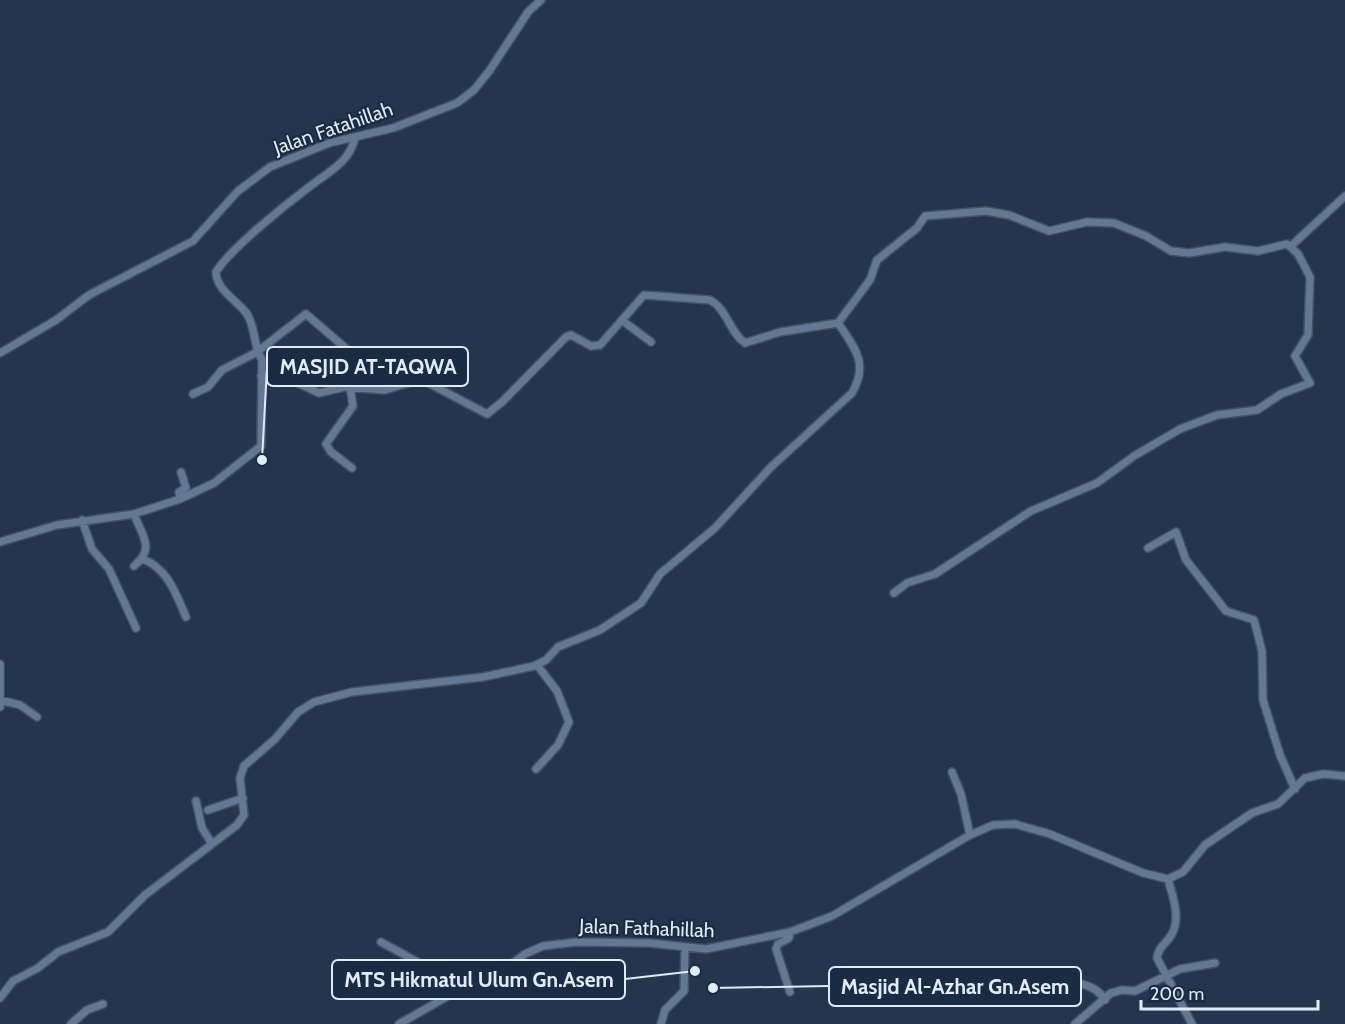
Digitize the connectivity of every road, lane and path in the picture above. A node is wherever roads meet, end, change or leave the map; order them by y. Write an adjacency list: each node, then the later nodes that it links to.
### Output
1 (541, 0): 2 (street, Jalan Fatahillah)
2 (355, 138): 8 (street); 9 (street, Jalan Fatahillah)
3 (1345, 196): 4 (street)
4 (1291, 246): 6 (street); 23 (street)
5 (623, 321): 6 (street); 7 (street); 12 (street)
6 (838, 323): 27 (street)
7 (651, 342)
8 (257, 352): 10 (street); 11 (street); 13 (street)
9 (0, 353)
10 (357, 358)
11 (261, 376): 12 (street); 16 (street)
12 (350, 387): 14 (street)
13 (193, 394)
14 (352, 468)
15 (181, 472): 16 (street)
16 (180, 499): 17 (street)
17 (134, 514): 18 (street); 21 (street)
18 (82, 520): 19 (street); 25 (street)
19 (0, 542)
20 (1148, 548): 34 (street)
21 (143, 559): 22 (street); 24 (street)
22 (134, 566)
23 (894, 593)
24 (186, 617)
25 (136, 627)
26 (0, 664): 28 (street)
27 (537, 665): 31 (street); 35 (street)
28 (0, 700): 29 (street); 30 (street)
29 (0, 707)
30 (37, 717)
31 (536, 769)
32 (952, 772): 38 (street)
33 (1345, 776): 34 (street)
34 (1295, 789): 40 (street)
35 (243, 798): 37 (street); 39 (street)
36 (196, 801): 39 (street)
37 (208, 810)
38 (970, 835): 40 (street, Jalan Fathahillah); 41 (street, Jalan Fathahillah)
39 (212, 844): 48 (street)
40 (1168, 879): 45 (street)
41 (790, 932): 43 (street, Jalan Fathahillah); 47 (street)
42 (381, 942): 49 (street)
43 (685, 947): 49 (street, Jalan Fathahillah); 54 (street)
44 (1215, 963): 45 (street)
45 (1166, 977): 50 (street); 56 (street)
46 (1033, 982): 50 (street)
47 (790, 992)
48 (0, 998)
49 (445, 998): 53 (street, Jalan Fathahillah)
50 (1105, 1000): 55 (street)
51 (103, 1004): 52 (street)
52 (71, 1024)
53 (399, 1024)
54 (661, 1024)
55 (1075, 1024)
56 (1192, 1024)

